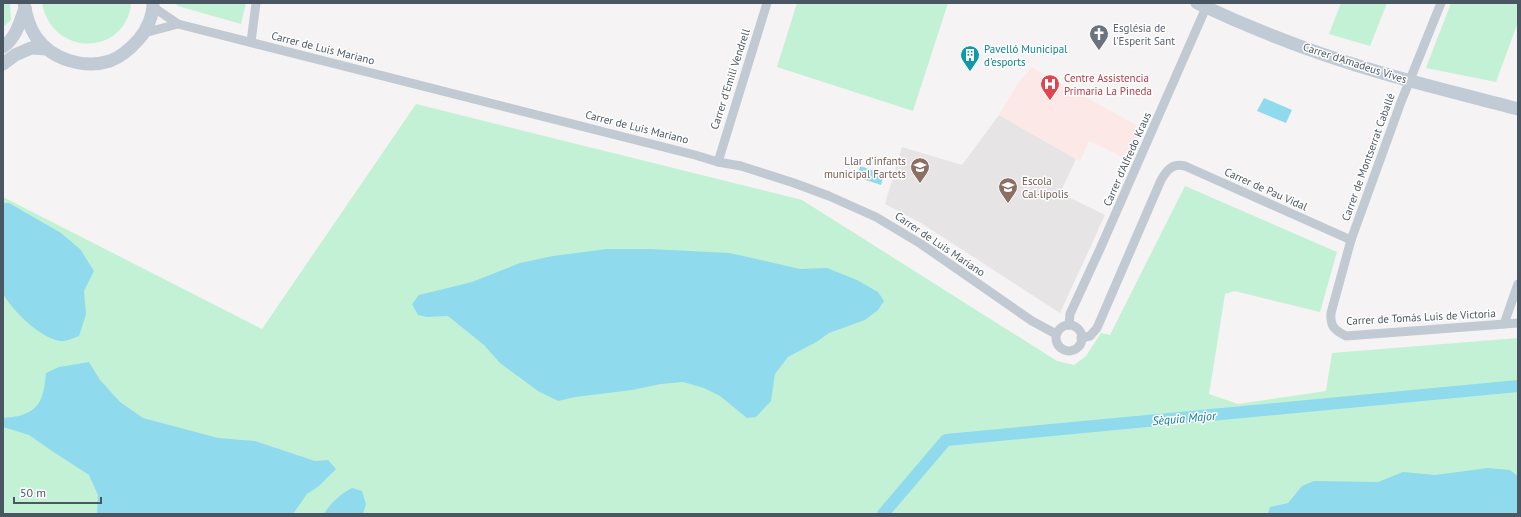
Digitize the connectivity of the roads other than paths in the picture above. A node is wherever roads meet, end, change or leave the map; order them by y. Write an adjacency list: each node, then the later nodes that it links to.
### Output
1 (256, 3): 9 (street)
2 (767, 3): 15 (street, Carrer d'Emili Vendrell)
3 (1441, 3): 13 (street, Carrer de Montserrat Caballé)
4 (1204, 4): 13 (street, Carrer d'Amadeus Vives); 21 (street, Carrer d'Alfredo Kraus)
5 (153, 5): 7 (street, Carrer de Luis Mariano); 8 (street)
6 (24, 6): 10 (street); 11 (street)
7 (178, 24): 8 (street, Carrer de Luis Mariano); 9 (street, Carrer de Luis Mariano)
8 (144, 33): 11 (street)
9 (251, 42): 15 (street, Carrer de Luis Mariano)
10 (3, 47)
11 (47, 50): 12 (street)
12 (3, 64)
13 (1410, 81): 14 (street, Carrer d'Amadeus Vives); 16 (street, Carrer de Montserrat Caballé)
14 (1518, 109)
15 (718, 162): 22 (street, Carrer de Luis Mariano)
16 (1351, 240): 18 (street, Carrer de Montserrat Caballé); 23 (street, Carrer de Pau Vidal)
17 (1518, 284): 20 (street)
18 (1331, 323): 20 (street, Carrer de Tomás Luis de Victoria)
19 (1518, 323): 20 (street, Carrer de Tomás Luis de Victoria)
20 (1504, 324)
21 (1069, 326): 22 (street); 23 (street)
22 (1056, 334): 23 (street)
23 (1081, 338)

